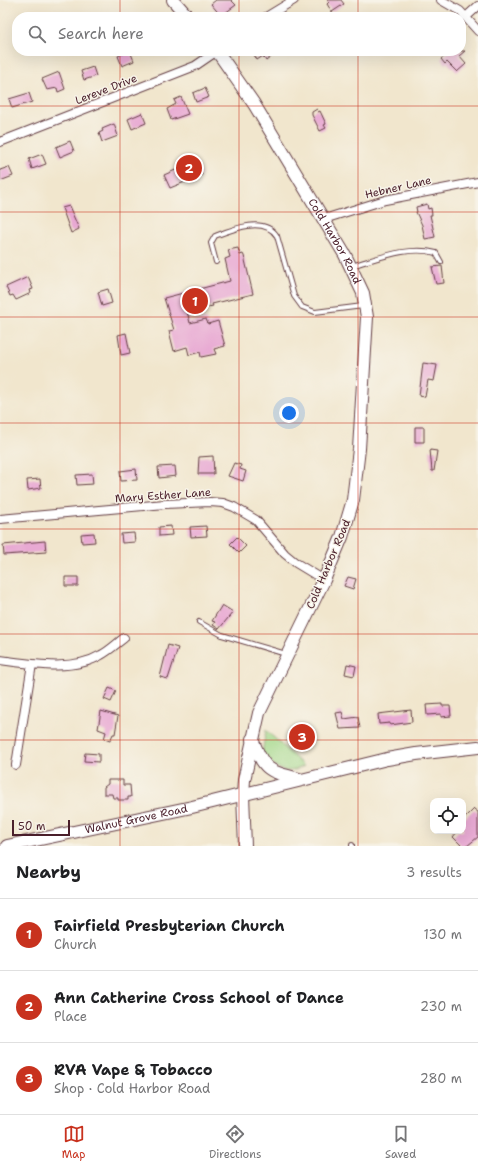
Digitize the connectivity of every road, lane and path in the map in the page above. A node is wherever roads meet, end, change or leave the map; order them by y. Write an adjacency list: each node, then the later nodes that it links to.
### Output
1 (173, 0): 5 (main road)
2 (294, 0): 6 (street)
3 (441, 0): 7 (street)
4 (478, 6): 8 (street)
5 (184, 12)
6 (274, 12)
7 (459, 12)
8 (466, 17): 9 (street)
9 (478, 31)
10 (210, 56): 12 (street, Lereve Drive)
11 (220, 56): 14 (main road, Cold Harbor Road)
12 (0, 142)
13 (478, 182): 14 (street, Hebner Lane)
14 (324, 219): 17 (main road, Cold Harbor Road)
15 (216, 262): 18 (lane)
16 (441, 262): 17 (lane)
17 (351, 266): 18 (main road, Cold Harbor Road)
18 (366, 306): 20 (main road, Cold Harbor Road)
19 (0, 520): 20 (street, Mary Esther Lane)
20 (324, 580): 23 (main road, Cold Harbor Road)
21 (199, 622): 23 (lane)
22 (124, 638): 25 (street)
23 (287, 654): 26 (main road, Cold Harbor Road)
24 (0, 660): 25 (street)
25 (32, 664): 28 (street)
26 (252, 739): 29 (main road); 30 (main road, Cold Harbor Road)
27 (478, 747): 29 (main road)
28 (16, 765)
29 (302, 780): 30 (main road)
30 (243, 795): 31 (main road, Walnut Grove Road); 32 (main road, Cold Harbor Road)
31 (7, 846)
32 (244, 846)

